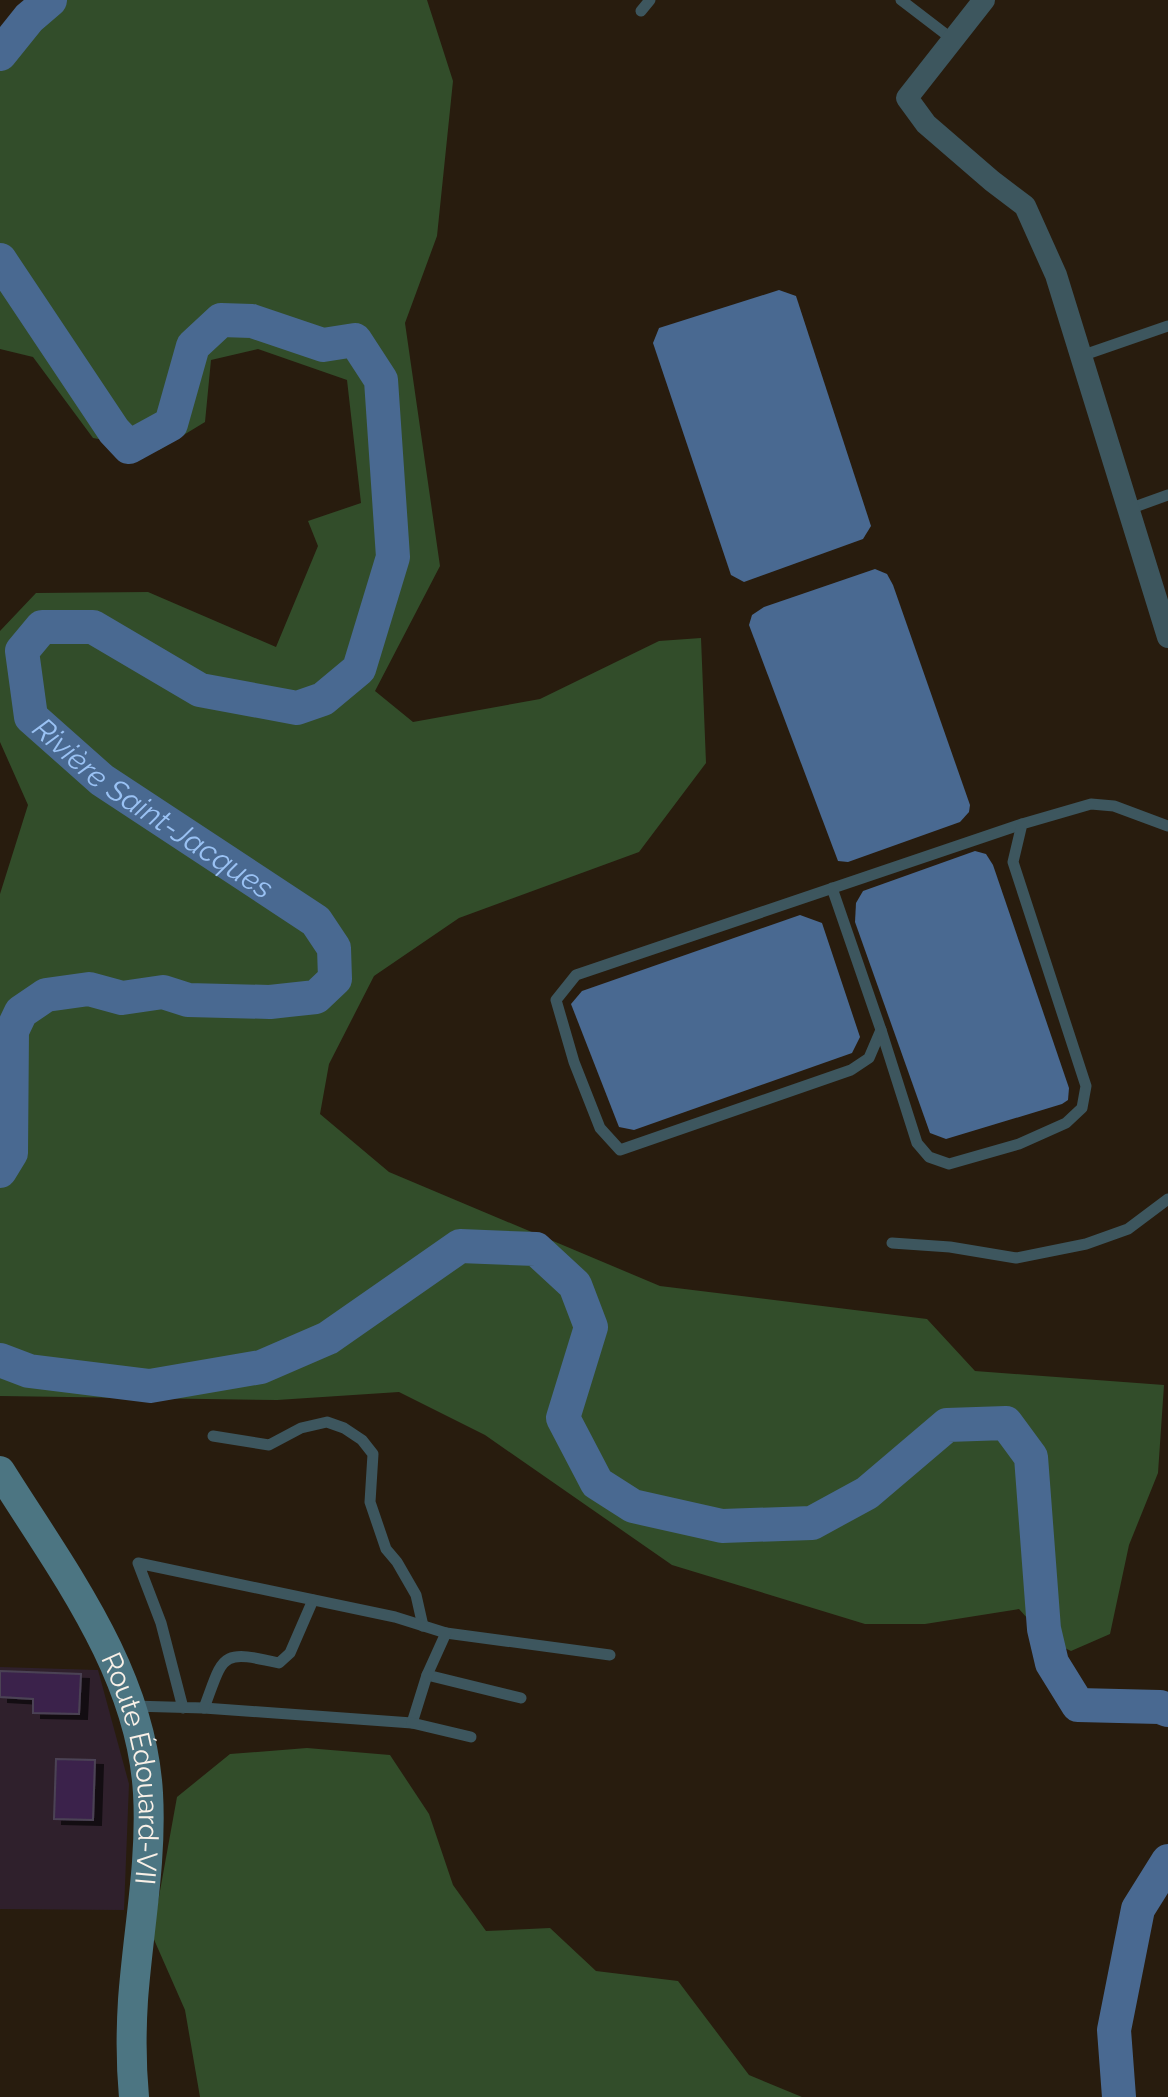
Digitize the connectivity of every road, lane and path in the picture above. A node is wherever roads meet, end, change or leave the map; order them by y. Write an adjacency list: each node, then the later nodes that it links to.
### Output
1 (650, 0): 4 (lane)
2 (901, 0): 5 (lane)
3 (984, 0): 5 (street)
4 (641, 11)
5 (952, 39): 7 (street)
6 (1168, 326): 7 (lane)
7 (1081, 356): 9 (street)
8 (1168, 495): 9 (lane)
9 (1129, 509): 10 (street)
10 (1168, 637)
11 (1022, 824): 12 (lane); 13 (lane); 14 (lane)
12 (1168, 826)
13 (832, 888): 14 (lane); 14 (lane)
14 (881, 1030)
15 (1168, 1199): 16 (lane)
16 (892, 1243)
17 (213, 1436): 20 (lane)
18 (0, 1471): 25 (main road, Route Édouard-VII)
19 (313, 1600): 20 (lane); 26 (lane); 27 (lane)
20 (423, 1626): 21 (lane)
21 (446, 1633): 22 (lane); 23 (lane)
22 (610, 1655)
23 (427, 1675): 24 (lane); 28 (lane)
24 (521, 1698)
25 (132, 1706): 26 (lane); 30 (main road, Route Édouard-VII)
26 (183, 1708): 27 (lane)
27 (204, 1708): 28 (lane)
28 (412, 1723): 29 (lane)
29 (471, 1737)
30 (134, 2097)

